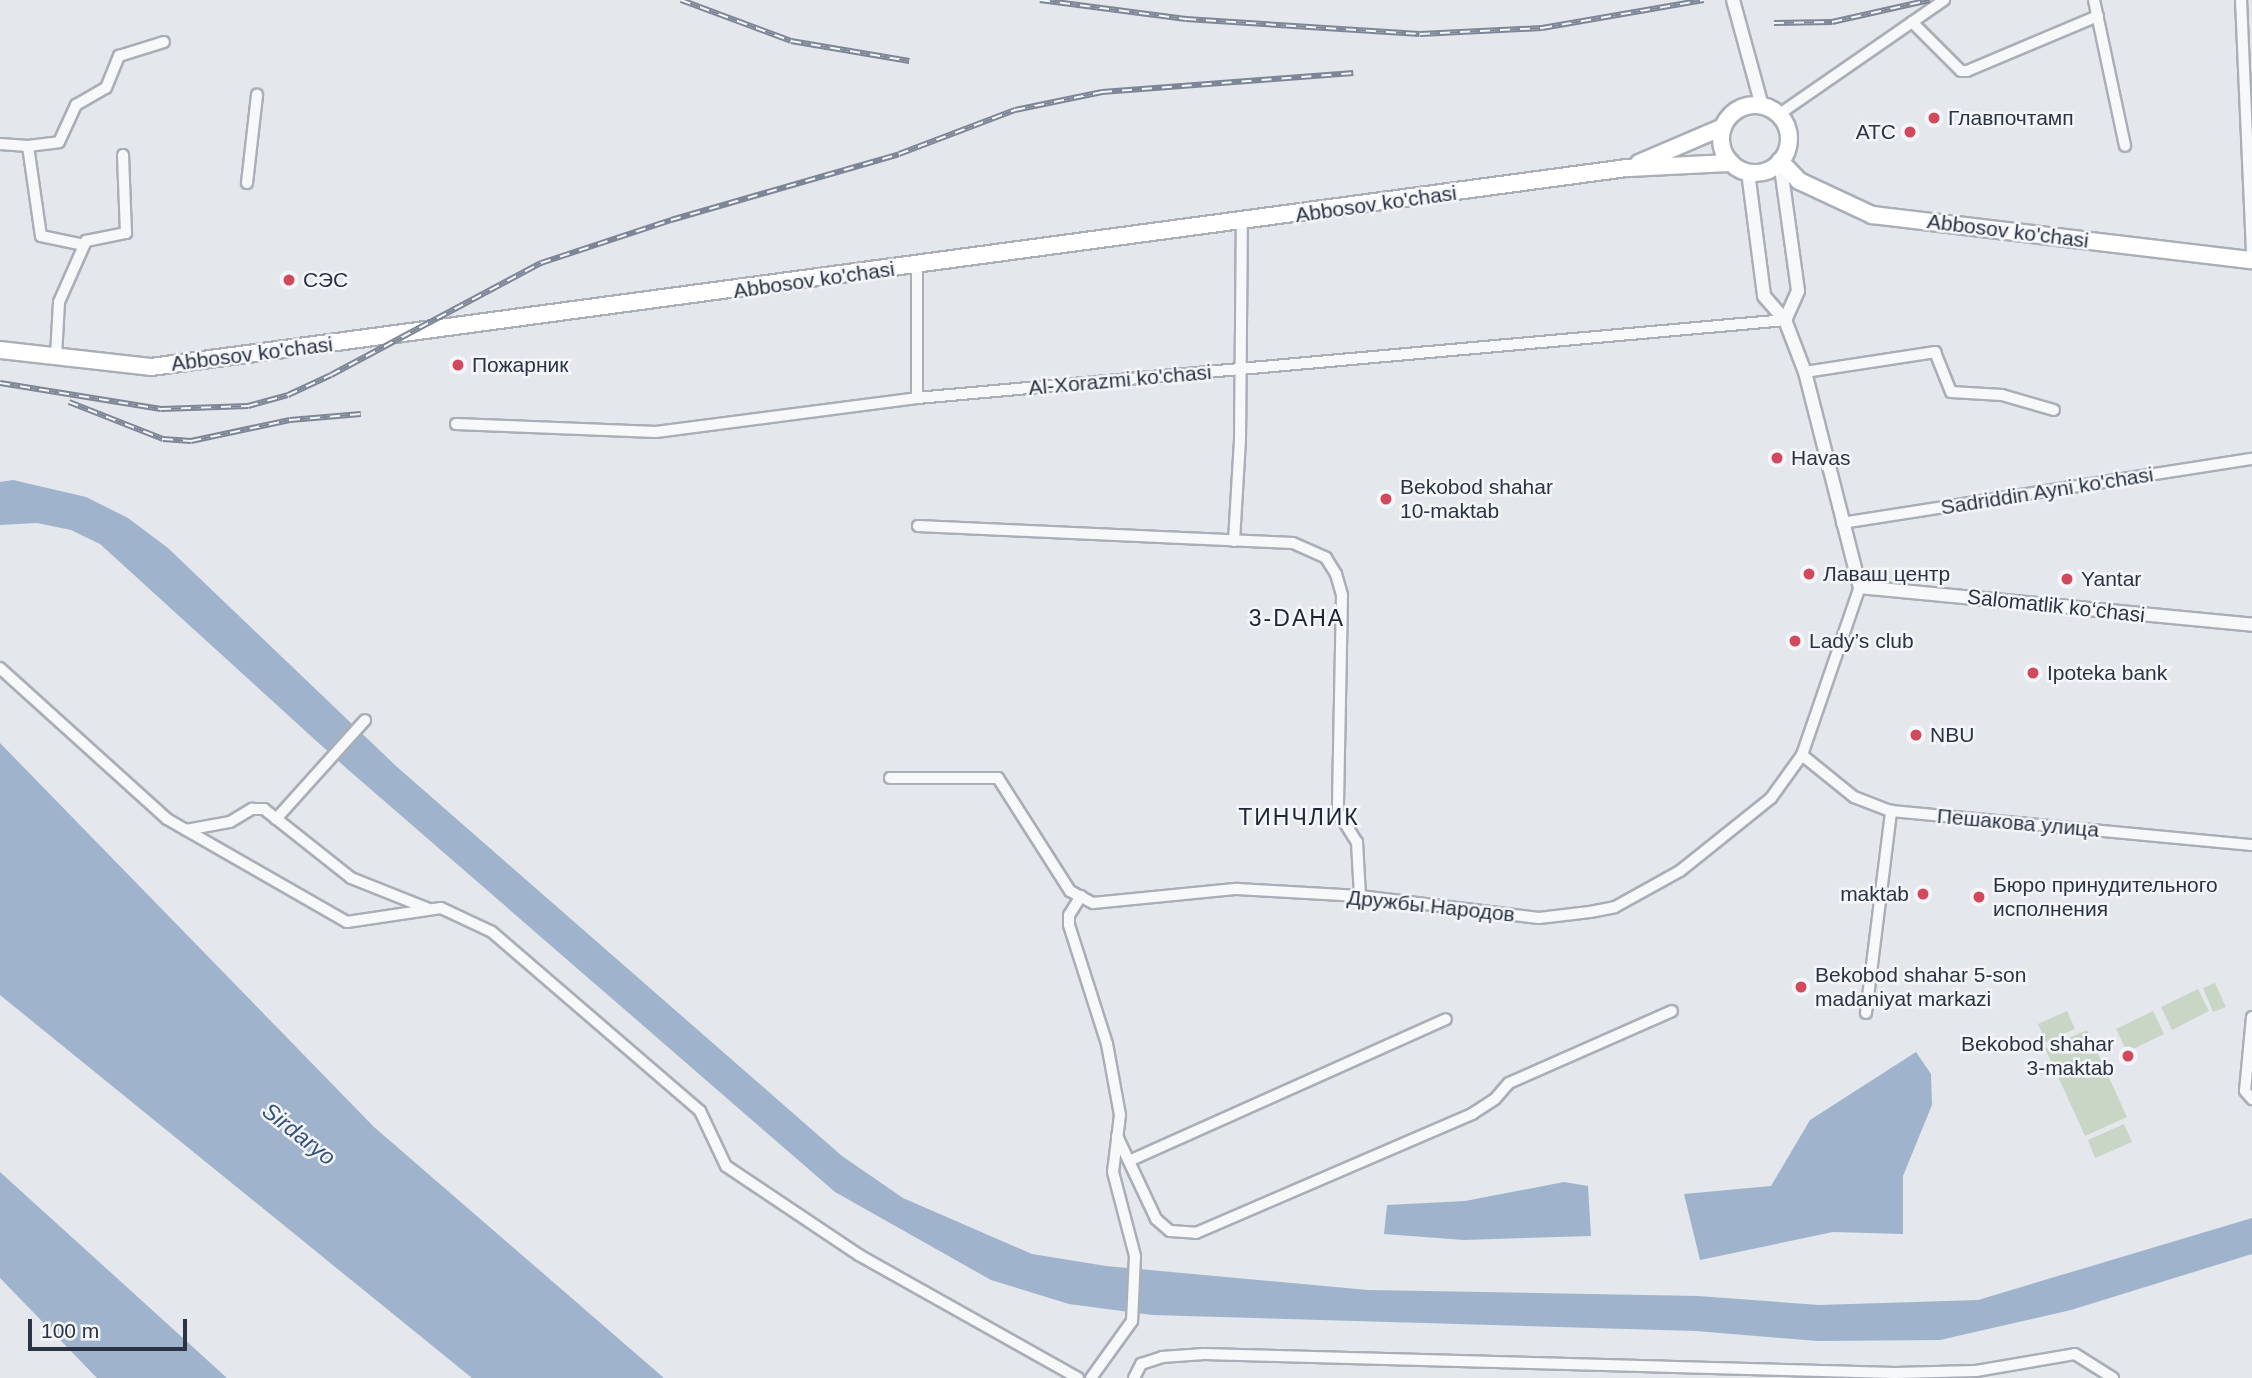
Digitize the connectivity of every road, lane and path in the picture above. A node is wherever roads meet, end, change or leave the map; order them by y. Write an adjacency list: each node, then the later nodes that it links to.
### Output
1 (1733, 0): 9 (street)
2 (1944, 0): 6 (street)
3 (2094, 0): 5 (street)
4 (2241, 0): 23 (street)
5 (2098, 16): 6 (street); 14 (street)
6 (1912, 22): 10 (street)
7 (164, 42): 13 (street)
8 (257, 96): 20 (street)
9 (1762, 106): 10 (main road); 11 (main road)
10 (1779, 115): 16 (main road)
11 (1723, 127): 17 (main road); 18 (main road, Abbosov ko'chasi)
12 (0, 144): 13 (street)
13 (28, 146): 22 (street)
14 (2124, 146)
15 (123, 155): 22 (street)
16 (1780, 161): 19 (main road); 24 (main road, Abbosov ko'chasi); 26 (street)
17 (1731, 163): 18 (main road, Abbosov ko'chasi); 19 (main road)
18 (1627, 168): 21 (main road, Abbosov ko'chasi)
19 (1748, 172): 26 (street)
20 (247, 183)
21 (1241, 222): 25 (main road, Abbosov ko'chasi); 29 (street)
22 (84, 245): 28 (street)
23 (2252, 253)
24 (2252, 260)
25 (917, 266): 28 (main road, Abbosov ko'chasi); 31 (street)
26 (1785, 320): 29 (street, Al-Xorazmi ko'chasi); 30 (street)
27 (0, 350): 28 (main road, Abbosov ko'chasi)
28 (56, 356)
29 (1241, 369): 31 (street, Al-Xorazmi ko'chasi); 37 (street)
30 (1805, 372): 32 (street); 35 (street)
31 (917, 398): 33 (street, Al-Xorazmi ko'chasi)
32 (2054, 410)
33 (456, 424)
34 (2252, 459): 35 (street, Sadriddin Ayni ko'chasi)
35 (1842, 523): 38 (street)
36 (918, 526): 37 (street)
37 (1234, 541): 48 (street)
38 (1860, 587): 39 (street, Salomatlik ko‘chasi); 42 (street, Дружбы Народов)
39 (2252, 625)
40 (0, 668): 46 (street)
41 (365, 720): 45 (street)
42 (1802, 755): 44 (street, Пешакова улица); 48 (street, Дружбы Народов)
43 (890, 778): 49 (street)
44 (1891, 811): 47 (street, Пешакова улица); 52 (street)
45 (276, 818): 46 (street); 50 (street)
46 (186, 830): 50 (street)
47 (2252, 845)
48 (1360, 896): 49 (street, Дружбы Народов)
49 (1081, 897): 56 (street)
50 (430, 910): 58 (street)
51 (1672, 1011): 57 (street)
52 (1866, 1013)
53 (2252, 1017): 55 (street)
54 (1446, 1019): 57 (street)
55 (2252, 1099)
56 (1117, 1136): 57 (street); 59 (street)
57 (1129, 1161)
58 (1078, 1378)
59 (1091, 1378)
60 (1134, 1378): 61 (street)
61 (2113, 1378)

